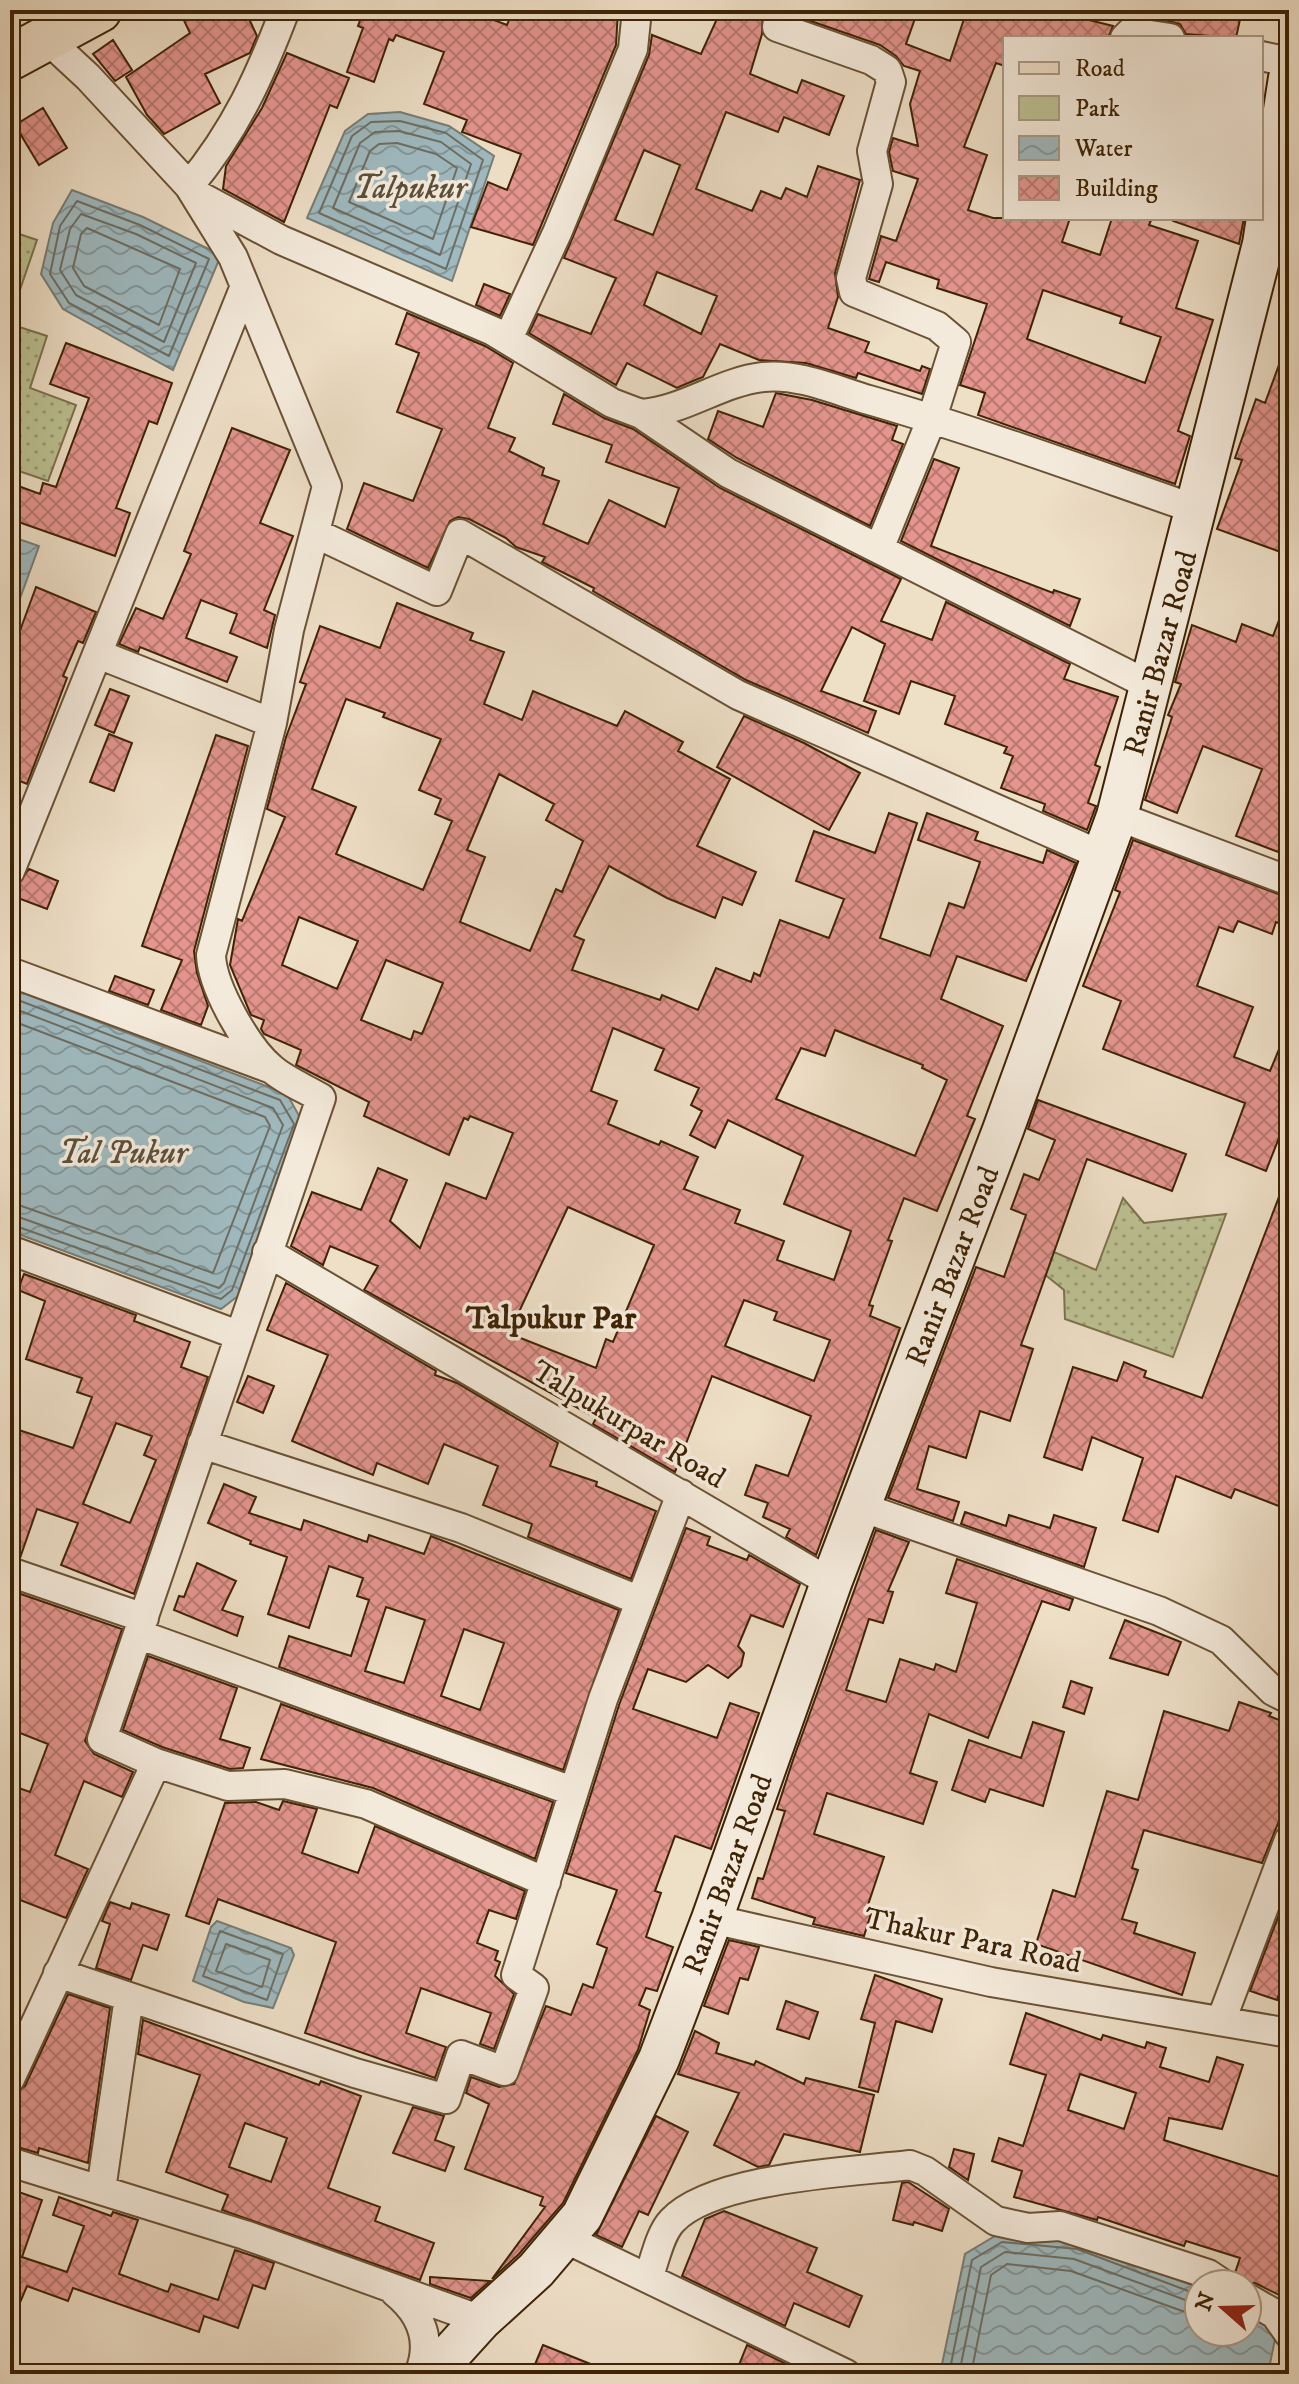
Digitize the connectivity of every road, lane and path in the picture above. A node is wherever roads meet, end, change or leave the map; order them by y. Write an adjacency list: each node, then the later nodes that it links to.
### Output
1 (99, 10): 7 (main road)
2 (285, 10): 11 (street)
3 (637, 10): 14 (street)
4 (780, 10): 16 (street)
5 (1127, 36): 6 (street)
6 (1161, 36)
7 (29, 48): 11 (street)
8 (1263, 56): 9 (street)
9 (1289, 62)
10 (1289, 78): 12 (main road, Ranir Bazar Road)
11 (191, 189): 13 (street); 14 (street)
12 (1276, 247): 17 (main road, Ranir Bazar Road)
13 (245, 286): 18 (street); 20 (street)
14 (508, 339): 15 (street)
15 (641, 414): 16 (street); 19 (street)
16 (932, 418): 17 (street); 19 (street)
17 (1198, 510): 21 (main road, Ranir Bazar Road)
18 (315, 533): 22 (street); 24 (street)
19 (879, 549): 21 (street)
20 (98, 654): 22 (street); 25 (street)
21 (1151, 686): 23 (main road, Ranir Bazar Road)
22 (272, 723): 28 (street)
23 (1117, 816): 24 (main road, Ranir Bazar Road); 26 (street)
24 (1103, 856): 34 (main road, Ranir Bazar Road)
25 (10, 871)
26 (1289, 881)
27 (10, 972): 28 (street)
28 (272, 1069): 30 (street)
29 (10, 1250): 31 (street)
30 (267, 1252): 31 (street); 33 (street, Talpukurpar Road)
31 (238, 1335): 32 (street)
32 (202, 1444): 37 (street); 38 (street)
33 (681, 1494): 36 (street, Talpukurpar Road); 37 (street)
34 (861, 1507): 36 (main road, Ranir Bazar Road); 39 (street)
35 (10, 1572): 38 (street)
36 (831, 1583): 44 (main road, Ranir Bazar Road)
37 (638, 1600): 41 (street)
38 (141, 1626): 40 (street); 41 (street)
39 (1289, 1699)
40 (156, 1763): 43 (street); 45 (street)
41 (572, 1791): 43 (street)
42 (1289, 1840): 47 (street)
43 (546, 1882): 46 (street)
44 (712, 1919): 47 (street, Thakur Para Road); 52 (main road, Ranir Bazar Road)
45 (58, 1973): 46 (street); 49 (street)
46 (129, 1997): 51 (street)
47 (1221, 2021): 48 (street, Thakur Para Road)
48 (1289, 2033)
49 (10, 2079)
50 (10, 2162): 51 (street)
51 (101, 2190): 55 (street)
52 (564, 2238): 54 (street); 57 (main road, Ranir Bazar Road)
53 (1190, 2268): 54 (street)
54 (648, 2278): 61 (street)
55 (388, 2287): 57 (street); 59 (street)
56 (1263, 2307): 58 (street)
57 (481, 2320): 60 (main road, Ranir Bazar Road)
58 (1289, 2334)
59 (419, 2374)
60 (432, 2374)
61 (846, 2374)

